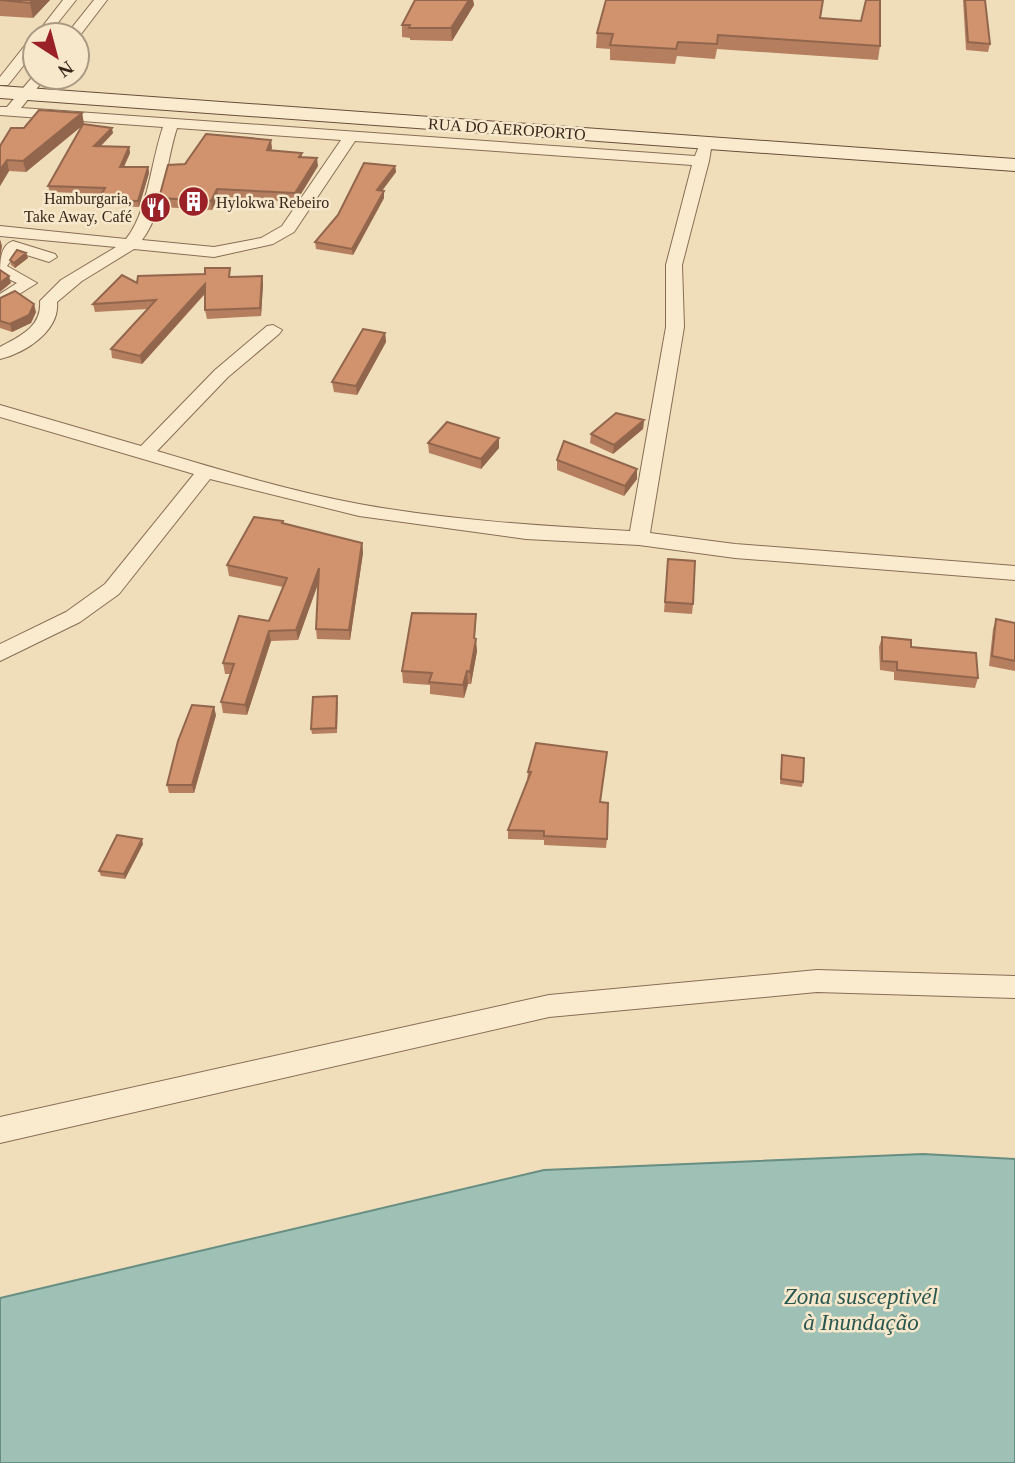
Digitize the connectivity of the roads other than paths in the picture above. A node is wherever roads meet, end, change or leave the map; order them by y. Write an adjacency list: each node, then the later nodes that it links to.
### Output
1 (70, 0): 3 (street)
2 (101, 0): 4 (street)
3 (53, 21)
4 (84, 21)
5 (21, 60): 6 (street)
6 (1, 85): 7 (main road, RUA DO AEROPORTO)
7 (21, 85)
8 (91, 89): 15 (main road, RUA DO AEROPORTO)
9 (27, 91): 11 (street)
10 (91, 91): 14 (main road, RUA DO AEROPORTO)
11 (6, 112): 12 (street)
12 (171, 124): 13 (street); 18 (street)
13 (351, 136): 14 (street); 18 (street)
14 (703, 152): 16 (main road, RUA DO AEROPORTO); 29 (street)
15 (1015, 154)
16 (1015, 165)
17 (0, 231): 18 (street)
18 (129, 245): 23 (street)
19 (49, 257): 20 (street)
20 (0, 264)
21 (0, 269): 22 (street)
22 (6, 298): 23 (street)
23 (51, 310): 25 (street)
24 (274, 330): 27 (street)
25 (0, 354)
26 (0, 411): 27 (street)
27 (144, 454): 28 (street)
28 (206, 472): 29 (street); 31 (street)
29 (639, 538): 30 (street)
30 (1015, 573)
31 (0, 653)
32 (1015, 987): 33 (street)
33 (0, 1130)

